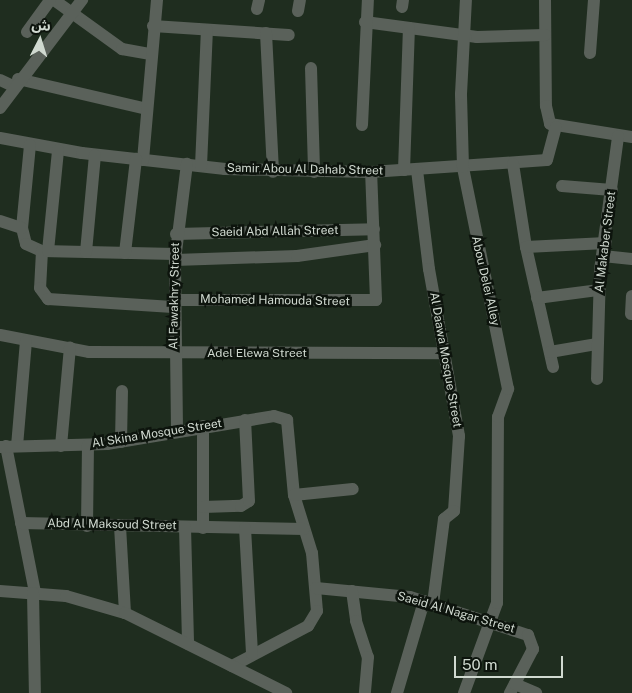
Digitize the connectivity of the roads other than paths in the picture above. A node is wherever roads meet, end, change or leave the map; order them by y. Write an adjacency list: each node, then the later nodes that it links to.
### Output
1 (52, 0): 8 (street); 13 (street)
2 (82, 0): 8 (street)
3 (157, 0): 10 (street)
4 (368, 0): 9 (street)
5 (466, 0): 16 (street, Abou Delei Alley)
6 (545, 0): 17 (street)
7 (594, 0): 18 (street)
8 (71, 13): 19 (street); 22 (street)
9 (365, 22): 11 (street); 25 (street)
10 (153, 26): 12 (street); 19 (street)
11 (409, 28): 16 (street); 38 (street)
12 (207, 30): 14 (street); 36 (street)
13 (27, 32)
14 (266, 33): 15 (street); 40 (street)
15 (289, 35)
16 (462, 35): 17 (street); 37 (street, Abou Delei Alley)
17 (545, 35): 26 (street)
18 (590, 53)
19 (151, 54): 24 (street)
20 (311, 68): 41 (street)
21 (0, 80): 22 (street)
22 (16, 83): 23 (street); 24 (street)
23 (0, 108)
24 (146, 109): 33 (street)
25 (362, 125)
26 (556, 127): 27 (street); 35 (street, Samir Abou Al Dahab Street)
27 (618, 136): 29 (street); 44 (street, Al Makaber Street)
28 (0, 138): 30 (street, Samir Abou Al Dahab Street)
29 (632, 138)
30 (30, 145): 31 (street, Samir Abou Al Dahab Street); 46 (street)
31 (58, 150): 32 (street, Samir Abou Al Dahab Street); 52 (street)
32 (95, 155): 33 (street, Samir Abou Al Dahab Street); 53 (street)
33 (139, 160): 34 (street, Samir Abou Al Dahab Street); 54 (street)
34 (186, 164): 36 (street, Samir Abou Al Dahab Street); 48 (street, Al Fawakhry Street)
35 (513, 164): 37 (street, Samir Abou Al Dahab Street); 51 (street)
36 (201, 166): 40 (street, Samir Abou Al Dahab Street)
37 (463, 167): 39 (street, Samir Abou Al Dahab Street); 96 (street, Abou Delei Alley)
38 (404, 170): 39 (street, Samir Abou Al Dahab Street); 42 (street, Samir Abou Al Dahab Street)
39 (417, 170): 68 (street, Al Daawa Mosque Street)
40 (273, 172): 41 (street, Samir Abou Al Dahab Street)
41 (314, 172): 42 (street, Samir Abou Al Dahab Street)
42 (370, 172): 47 (street)
43 (562, 186): 44 (street)
44 (612, 190): 49 (street, Al Makaber Street)
45 (0, 221): 46 (street)
46 (22, 228): 52 (street)
47 (374, 229): 48 (street, Saeid Abd Allah Street); 50 (street)
48 (176, 234): 56 (street, Al Fawakhry Street)
49 (606, 243): 51 (street); 55 (street, Al Makaber Street)
50 (375, 245): 56 (street); 61 (street, Mohamed Hamouda Street)
51 (526, 247): 60 (street)
52 (45, 251): 53 (street); 61 (street, Mohamed Hamouda Street)
53 (86, 252): 54 (street)
54 (125, 253): 56 (street)
55 (603, 256): 57 (street); 58 (street, Al Makaber Street)
56 (175, 257): 61 (street, Al Fawakhry Street)
57 (632, 259)
58 (599, 290): 60 (street); 65 (street, Al Makaber Street)
59 (632, 296): 62 (street)
60 (537, 298): 67 (street)
61 (173, 304): 69 (street, Al Fawakhry Street)
62 (630, 314)
63 (0, 335): 64 (street, Adel Elewa Street)
64 (26, 342): 66 (street, Adel Elewa Street); 78 (street)
65 (598, 344): 67 (street); 71 (street, Al Makaber Street)
66 (70, 347): 69 (street, Adel Elewa Street); 79 (street)
67 (550, 352): 70 (street)
68 (444, 353): 69 (street, Adel Elewa Street); 94 (street, Al Daawa Mosque Street)
69 (174, 354): 75 (street, Al Fawakhry Street)
70 (554, 367)
71 (596, 379)
72 (122, 391): 76 (street)
73 (245, 420): 74 (street, Al Skina Mosque Street); 81 (street, Al Skina Mosque Street); 82 (street)
74 (203, 426): 75 (street, Al Skina Mosque Street); 82 (street)
75 (177, 429): 76 (street, Al Skina Mosque Street)
76 (121, 442): 77 (street, Al Skina Mosque Street)
77 (88, 445): 79 (street, Al Skina Mosque Street); 84 (street)
78 (8, 446): 79 (street, Al Skina Mosque Street); 83 (street)
79 (61, 446)
80 (353, 489): 81 (street)
81 (294, 495): 89 (street)
82 (203, 506): 87 (street)
83 (21, 523): 84 (street, Abd Al Maksoud Street); 93 (street)
84 (88, 526): 85 (street, Abd Al Maksoud Street)
85 (120, 526): 86 (street, Abd Al Maksoud Street); 95 (street)
86 (185, 527): 87 (street, Abd Al Maksoud Street); 97 (street)
87 (203, 528): 88 (street, Abd Al Maksoud Street)
88 (245, 528): 89 (street, Abd Al Maksoud Street); 98 (street)
89 (304, 529): 90 (street)
90 (316, 588): 92 (street, Saeid Al Nagar Street); 98 (street)
91 (0, 591): 93 (street)
92 (352, 591): 94 (street, Saeid Al Nagar Street); 103 (street)
93 (34, 593): 95 (street); 101 (street)
94 (428, 603): 96 (street, Saeid Al Nagar Street); 104 (street)
95 (125, 613): 97 (street)
96 (492, 624): 100 (street, Saeid Al Nagar Street); 105 (street)
97 (188, 644): 99 (street)
98 (252, 654): 99 (street)
99 (232, 666): 102 (street)
100 (512, 689): 106 (street)
101 (35, 693)
102 (286, 693)
103 (365, 693)
104 (398, 693)
105 (464, 693)
106 (536, 693)

